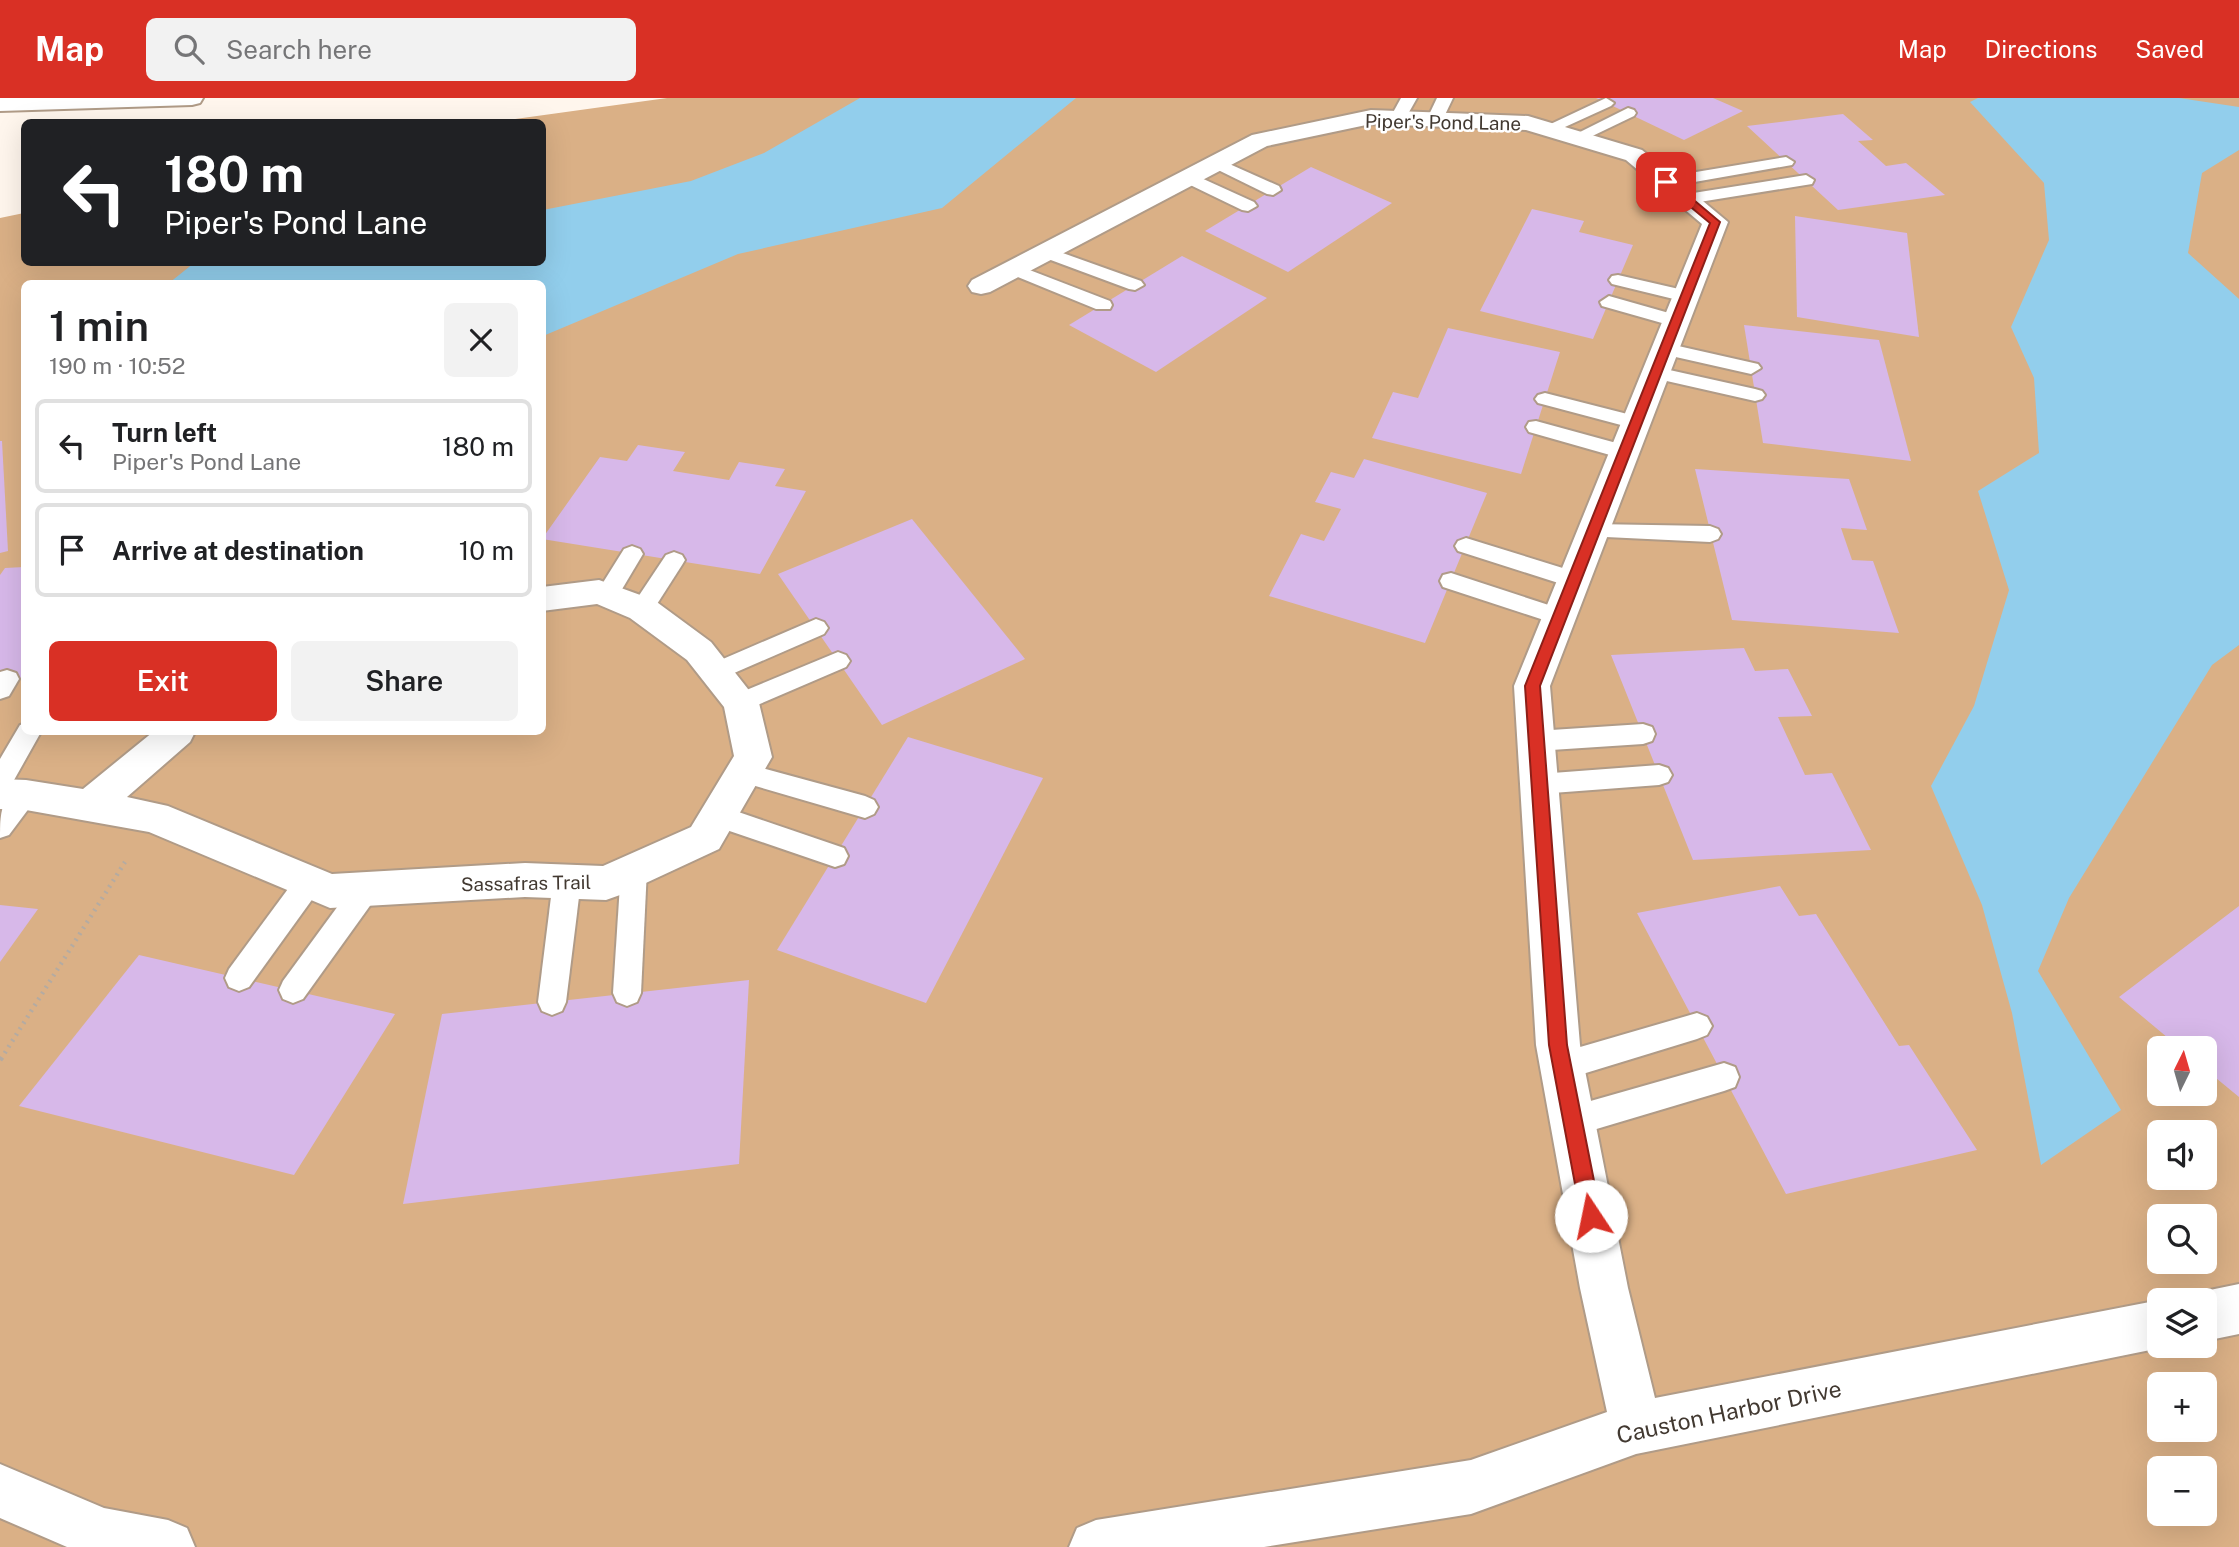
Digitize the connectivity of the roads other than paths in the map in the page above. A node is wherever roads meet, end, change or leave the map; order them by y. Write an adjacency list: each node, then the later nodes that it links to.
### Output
1 (192, 98): 3 (street)
2 (1606, 103): 7 (lane)
3 (0, 104)
4 (1404, 108): 5 (street, Piper's Pond Lane); 9 (street, Piper's Pond Lane)
5 (1440, 108): 7 (street, Piper's Pond Lane)
6 (1628, 113): 7 (lane)
7 (1562, 133): 12 (street, Piper's Pond Lane)
8 (1786, 162): 12 (lane)
9 (1202, 170): 11 (lane); 13 (lane); 14 (street, Piper's Pond Lane)
10 (1806, 180): 12 (lane)
11 (1273, 190)
12 (1677, 190): 21 (street, Piper's Pond Lane)
13 (1248, 206)
14 (1046, 252): 15 (street, Piper's Pond Lane); 17 (lane)
15 (1014, 269): 18 (street, Piper's Pond Lane); 20 (lane)
16 (1618, 279): 21 (lane)
17 (1135, 285)
18 (981, 286)
19 (1609, 303): 21 (lane)
20 (1102, 305)
21 (1671, 335): 22 (lane); 23 (lane); 26 (street, Piper's Pond Lane)
22 (1751, 368)
23 (1755, 395)
24 (1545, 399): 26 (lane)
25 (1536, 427): 26 (lane)
26 (1630, 438): 27 (street, Piper's Pond Lane)
27 (1593, 531): 28 (lane); 32 (street, Piper's Pond Lane)
28 (1710, 534)
29 (1466, 546): 32 (lane)
30 (632, 554): 35 (lane)
31 (674, 560): 35 (lane)
32 (1574, 580): 36 (street, Piper's Pond Lane)
33 (1451, 581): 36 (lane)
34 (546, 599): 35 (street)
35 (625, 602): 39 (street, Sassafras Trail)
36 (1559, 617): 44 (street, Piper's Pond Lane)
37 (816, 628): 39 (lane)
38 (838, 661): 40 (lane)
39 (717, 671): 40 (street, Sassafras Trail)
40 (741, 703): 45 (street, Sassafras Trail)
41 (1643, 734): 44 (lane)
42 (28, 735): 48 (lane)
43 (173, 735): 49 (street)
44 (1536, 741): 47 (street, Piper's Pond Lane)
45 (744, 773): 50 (lane); 51 (street, Sassafras Trail)
46 (1659, 775): 47 (lane)
47 (1539, 784): 63 (street, Piper's Pond Lane)
48 (9, 791): 49 (street, Sassafras Trail); 52 (lane)
49 (90, 806): 56 (street, Sassafras Trail)
50 (865, 807)
51 (718, 816): 53 (lane); 54 (street, Sassafras Trail)
52 (0, 827)
53 (835, 856)
54 (634, 869): 55 (street, Sassafras Trail); 60 (lane)
55 (567, 881): 57 (street, Sassafras Trail); 61 (lane)
56 (309, 882): 57 (street, Sassafras Trail); 58 (lane)
57 (367, 888): 59 (lane)
58 (239, 978)
59 (293, 990)
60 (627, 993)
61 (552, 1002)
62 (1697, 1026): 63 (lane)
63 (1563, 1066): 65 (street, Piper's Pond Lane)
64 (1724, 1077): 65 (lane)
65 (1573, 1121): 69 (street, Piper's Pond Lane)
66 (2239, 1310): 67 (street)
67 (2217, 1314)
68 (2147, 1328): 69 (street, Causton Harbor Drive)
69 (1636, 1428): 72 (street, Causton Harbor Drive)
70 (0, 1491): 71 (street)
71 (168, 1547)
72 (1096, 1547)

